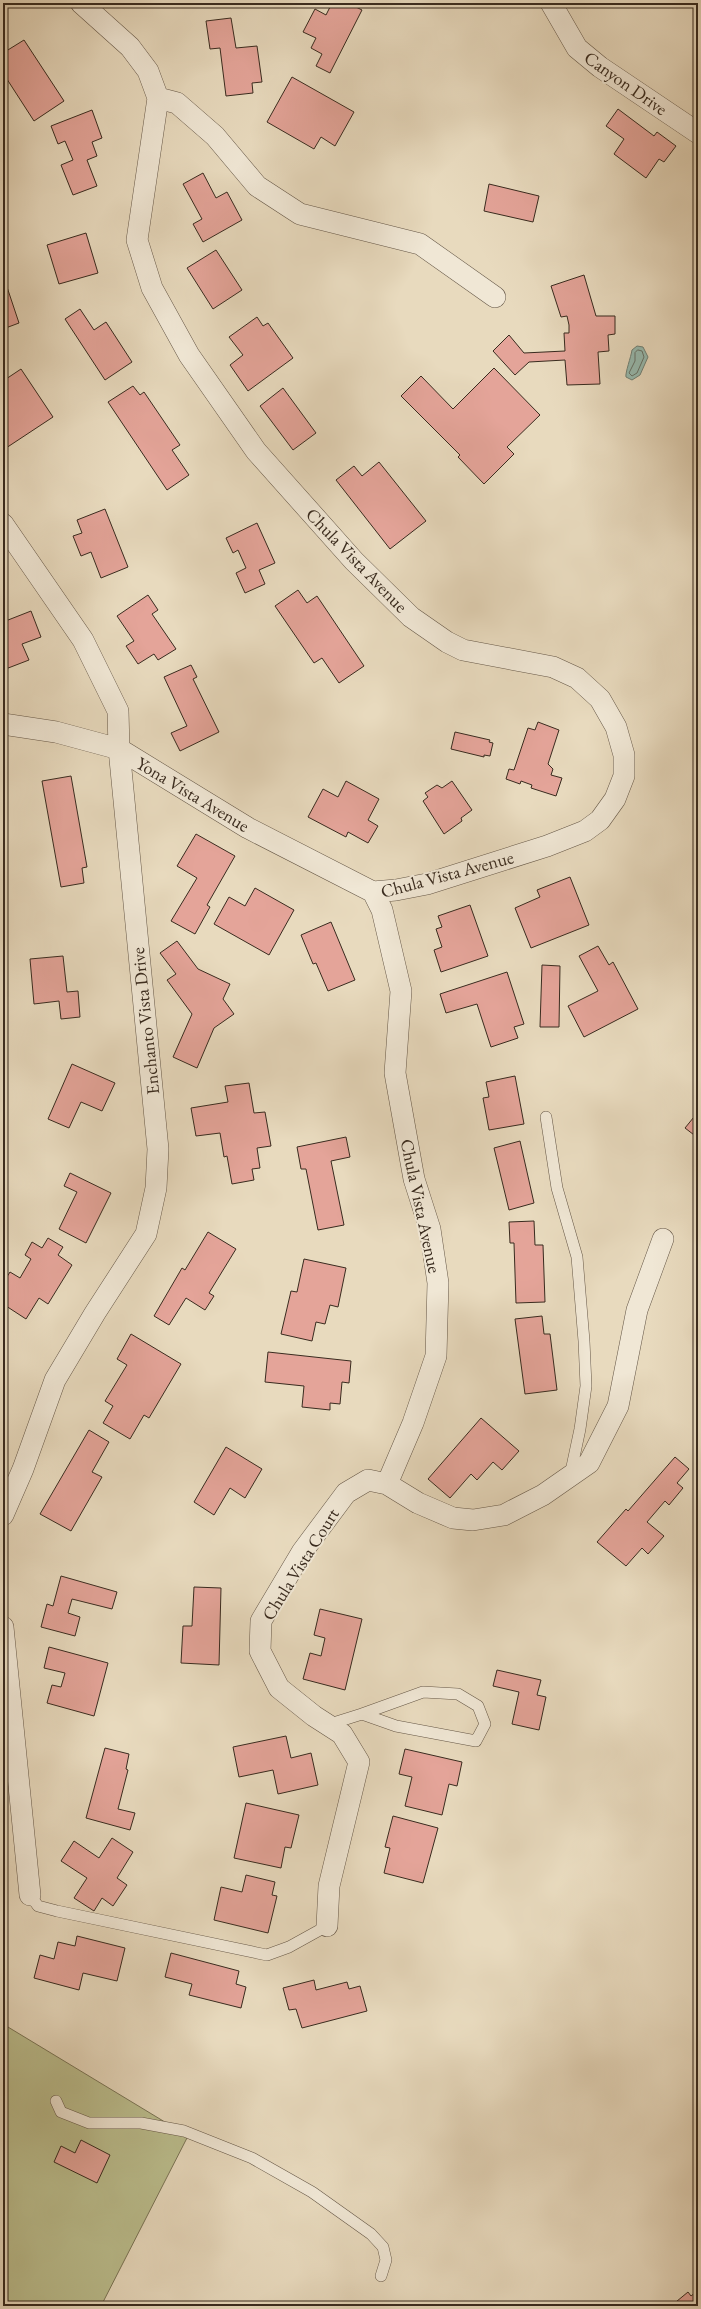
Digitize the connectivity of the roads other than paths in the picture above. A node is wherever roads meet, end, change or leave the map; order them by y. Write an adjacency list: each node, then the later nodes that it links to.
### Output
1 (82, 3): 3 (street, Chula Vista Avenue)
2 (550, 3): 4 (street, Canyon Drive)
3 (158, 98): 5 (street); 9 (street, Chula Vista Avenue)
4 (698, 133)
5 (495, 296)
6 (3, 524): 8 (street, Enchanto Vista Drive)
7 (3, 724): 8 (street, Yona Vista Avenue)
8 (119, 749): 9 (street, Yona Vista Avenue); 14 (street, Enchanto Vista Drive)
9 (373, 892): 13 (street, Chula Vista Avenue)
10 (546, 1116): 12 (lane)
11 (663, 1238): 12 (street)
12 (570, 1477): 13 (street)
13 (388, 1484): 17 (street, Chula Vista Court)
14 (3, 1515)
15 (3, 1627): 18 (street)
16 (362, 1714): 16 (lane); 17 (lane)
17 (327, 1725): 19 (street, Chula Vista Court)
18 (30, 1895): 19 (lane)
19 (328, 1926)
20 (56, 2101): 21 (lane)
21 (381, 2276)

